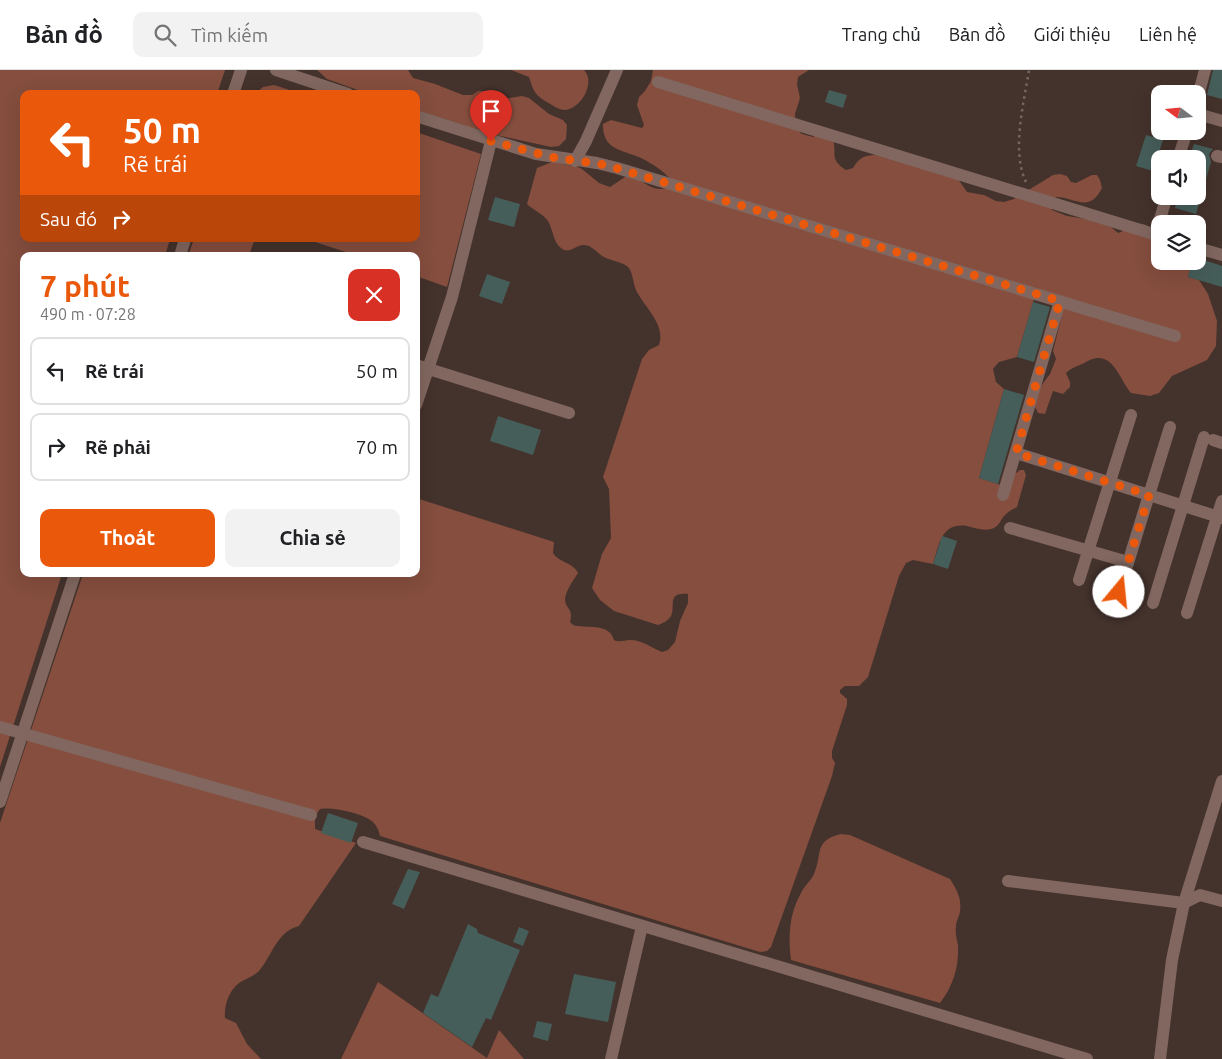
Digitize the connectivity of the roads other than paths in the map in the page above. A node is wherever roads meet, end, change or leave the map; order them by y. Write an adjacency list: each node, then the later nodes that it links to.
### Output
1 (241, 70): 8 (street)
2 (276, 70): 5 (street)
3 (617, 70): 14 (street)
4 (1205, 70): 7 (street)
5 (300, 74): 9 (street)
6 (658, 82): 15 (street)
7 (1201, 85)
8 (234, 90)
9 (338, 90)
10 (1206, 116): 12 (street)
11 (420, 117): 13 (street)
12 (1222, 121)
13 (491, 141): 14 (street); 20 (street)
14 (575, 161): 18 (street)
15 (1151, 234)
16 (1206, 250): 17 (street)
17 (1222, 255)
18 (1060, 301): 19 (street); 26 (street)
19 (1175, 336)
20 (422, 366): 21 (street); 22 (street)
21 (420, 379)
22 (569, 413)
23 (1131, 415): 27 (street)
24 (1170, 427): 29 (street)
25 (1213, 440): 31 (street)
26 (1016, 453): 27 (street); 28 (street)
27 (1110, 482): 29 (street); 34 (street)
28 (1003, 495)
29 (1149, 495): 31 (street); 35 (street)
30 (1222, 501): 32 (street)
31 (1183, 505): 32 (street); 39 (street)
32 (1220, 517): 40 (street)
33 (1010, 528): 34 (street)
34 (1088, 551): 35 (street); 37 (street)
35 (1128, 562): 38 (street)
36 (74, 577): 42 (street)
37 (1079, 580)
38 (1119, 592)
39 (1153, 603)
40 (1187, 613)
41 (0, 727): 42 (street)
42 (23, 734): 44 (street); 45 (street)
43 (1222, 780): 49 (street)
44 (0, 802)
45 (311, 816)
46 (363, 842): 50 (street)
47 (1008, 881): 49 (street)
48 (1222, 900): 49 (street)
49 (1184, 903): 53 (street)
50 (642, 926): 51 (street); 52 (street)
51 (611, 1059)
52 (1087, 1059)
53 (1160, 1059)

